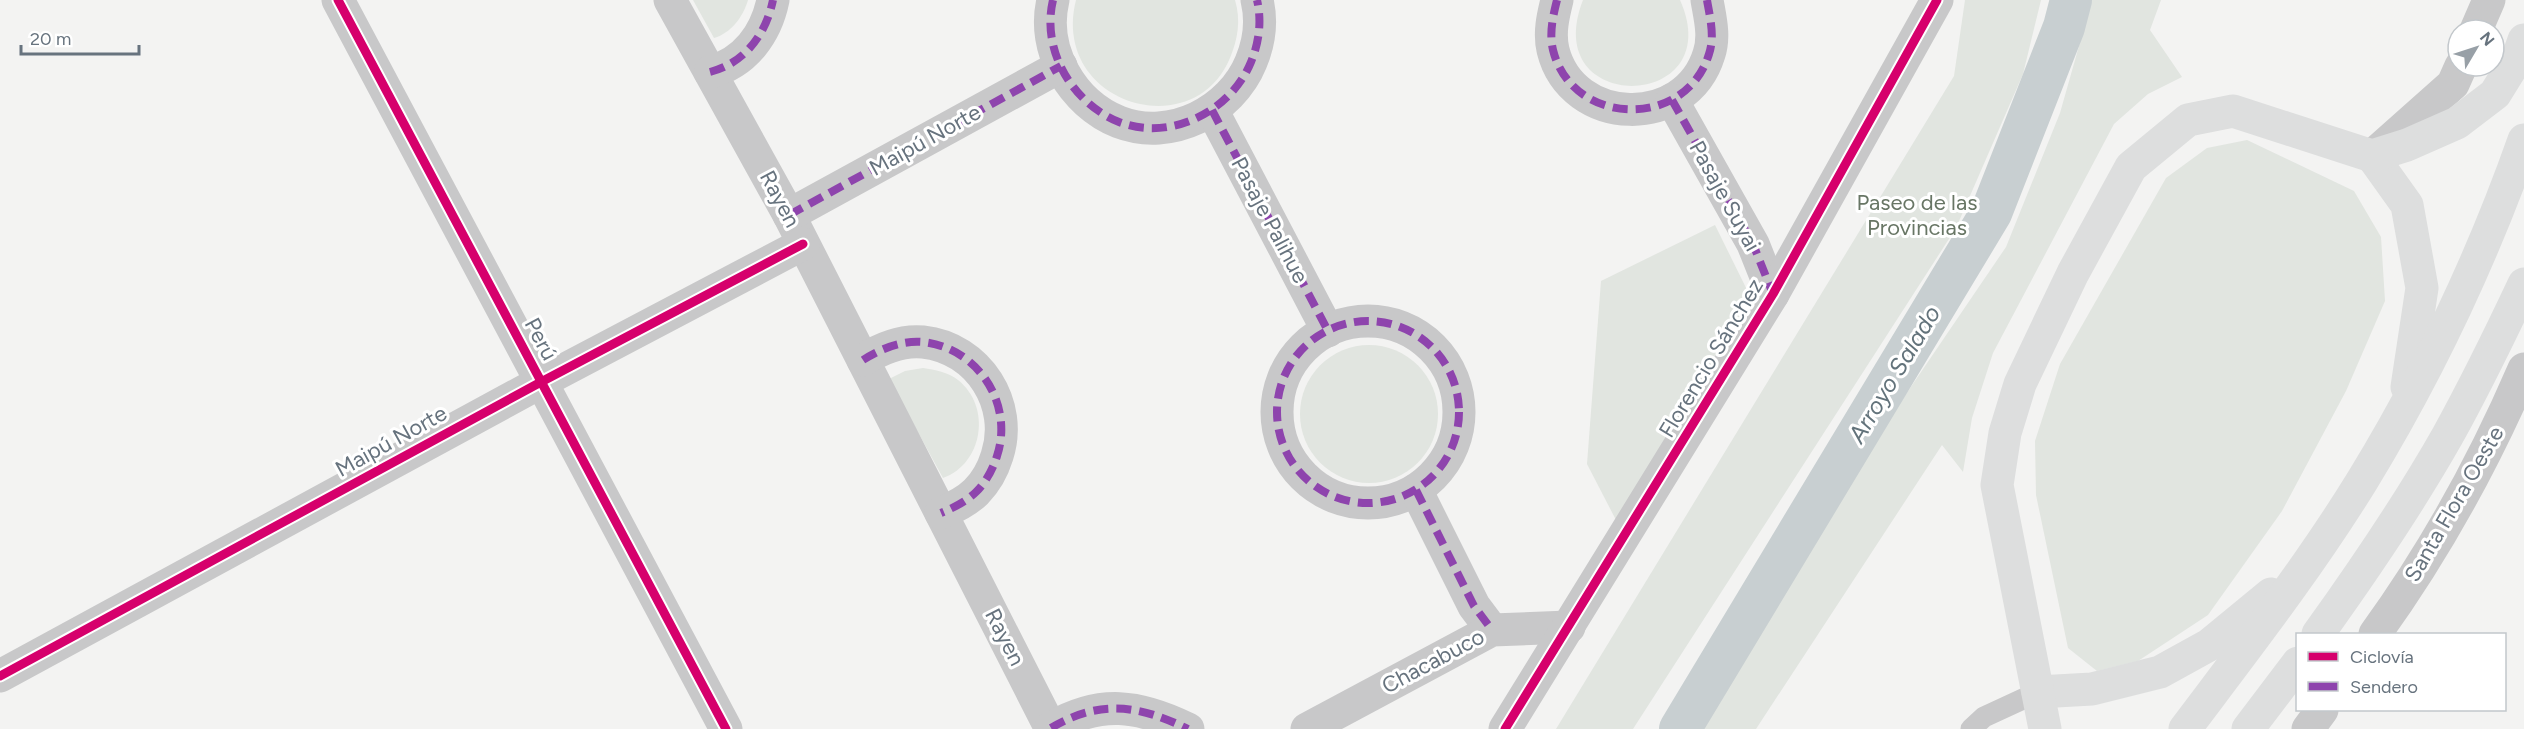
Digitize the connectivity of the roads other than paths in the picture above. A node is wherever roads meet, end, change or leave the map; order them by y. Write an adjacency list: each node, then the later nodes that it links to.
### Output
1 (338, 0): 26 (street, Perú)
2 (670, 0): 13 (street, Rayen)
3 (773, 0): 13 (street)
4 (1053, 0): 12 (street)
5 (1257, 0): 16 (street)
6 (1557, 0): 15 (street)
7 (1707, 0): 15 (street)
8 (1936, 0): 22 (street, Florencio Sánchez)
9 (2490, 0): 10 (street)
10 (2482, 18)
11 (2524, 40): 18 (highway)
12 (1061, 66): 16 (street); 19 (street, Maipú Norte)
13 (710, 72): 19 (street, Rayen)
14 (2456, 78): 18 (street)
15 (1672, 100): 22 (street, Pasaje Suyai)
16 (1212, 110): 23 (street, Pasaje Palihue)
17 (2524, 140): 27 (highway)
18 (2372, 156): 27 (highway); 37 (highway)
19 (789, 215): 20 (street, Rayen)
20 (803, 244): 24 (street, Rayen); 26 (street, Maipú Norte)
21 (2524, 284): 33 (highway)
22 (1773, 294): 31 (street, Florencio Sánchez)
23 (1328, 331): 28 (street); 28 (street)
24 (862, 360): 29 (street, Rayen); 29 (street)
25 (2524, 369): 34 (street, Santa Flora Oeste)
26 (541, 382): 36 (street, Maipú Norte); 40 (street, Perú)
27 (2404, 408): 30 (highway)
28 (1416, 490): 32 (street)
29 (941, 513): 39 (street, Rayen)
30 (2307, 564): 37 (highway); 46 (highway)
31 (1569, 627): 32 (street, Chacabuco); 43 (street, Florencio Sánchez)
32 (1492, 630): 42 (street, Chacabuco)
33 (2319, 633)
34 (2376, 633)
35 (2296, 666): 47 (highway)
36 (0, 676)
37 (2038, 692): 44 (lane); 45 (highway)
38 (2321, 711): 48 (street)
39 (1051, 728): 41 (street)
40 (726, 729)
41 (1188, 729)
42 (1307, 729)
43 (1505, 729)
44 (1971, 729)
45 (2045, 729)
46 (2185, 729)
47 (2248, 729)
48 (2308, 729)

